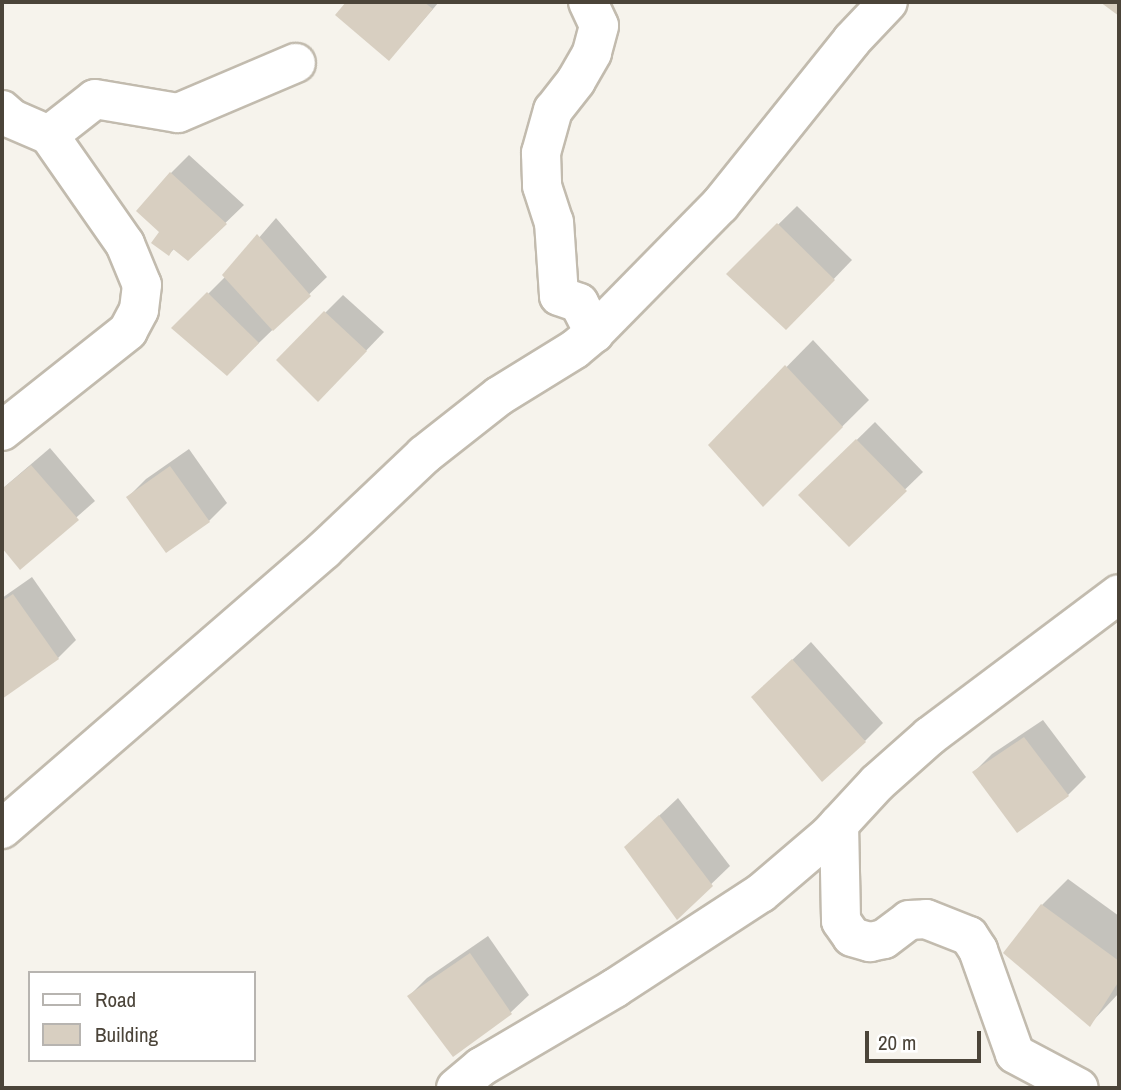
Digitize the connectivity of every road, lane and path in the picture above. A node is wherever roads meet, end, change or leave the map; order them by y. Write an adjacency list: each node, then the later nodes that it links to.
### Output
1 (588, 2): 6 (street)
2 (888, 2): 6 (street)
3 (296, 63): 5 (street)
4 (2, 110): 5 (street)
5 (49, 135): 7 (street)
6 (594, 333): 10 (street)
7 (2, 431)
8 (1119, 594): 9 (street)
9 (839, 824): 11 (street); 12 (street)
10 (2, 829)
11 (456, 1088)
12 (1079, 1088)

